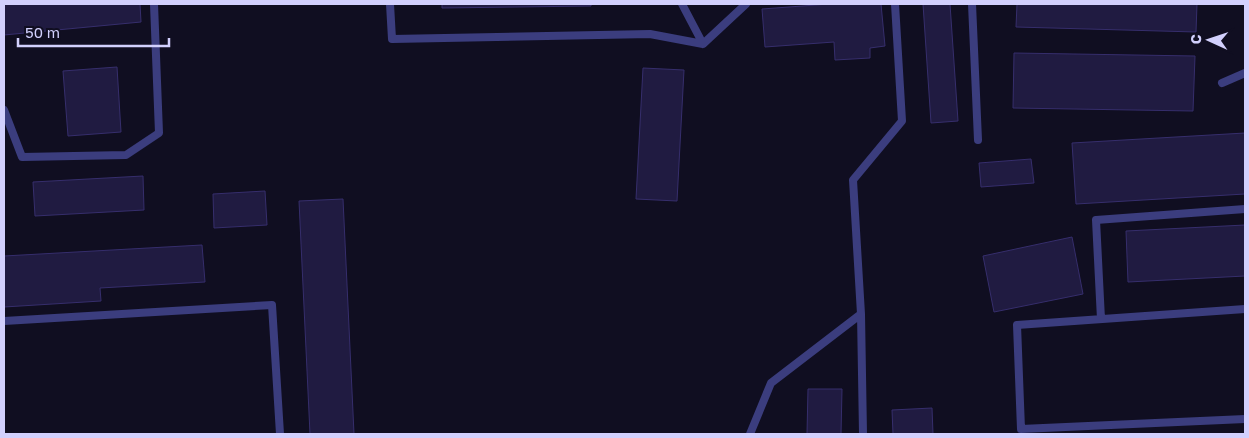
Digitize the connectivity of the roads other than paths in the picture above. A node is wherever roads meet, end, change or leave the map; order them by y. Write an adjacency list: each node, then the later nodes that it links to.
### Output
1 (154, 4): 10 (lane)
2 (390, 4): 7 (lane)
3 (682, 4): 7 (lane)
4 (746, 4): 7 (lane)
5 (894, 4): 14 (lane)
6 (972, 4): 11 (lane)
7 (703, 44)
8 (1245, 73): 9 (lane)
9 (1222, 83)
10 (4, 110)
11 (978, 140)
12 (1245, 209): 15 (lane)
13 (1245, 309): 15 (lane)
14 (861, 314): 19 (lane); 20 (lane)
15 (1101, 319): 17 (lane)
16 (4, 321): 18 (lane)
17 (1245, 419)
18 (280, 434)
19 (750, 434)
20 (863, 434)

